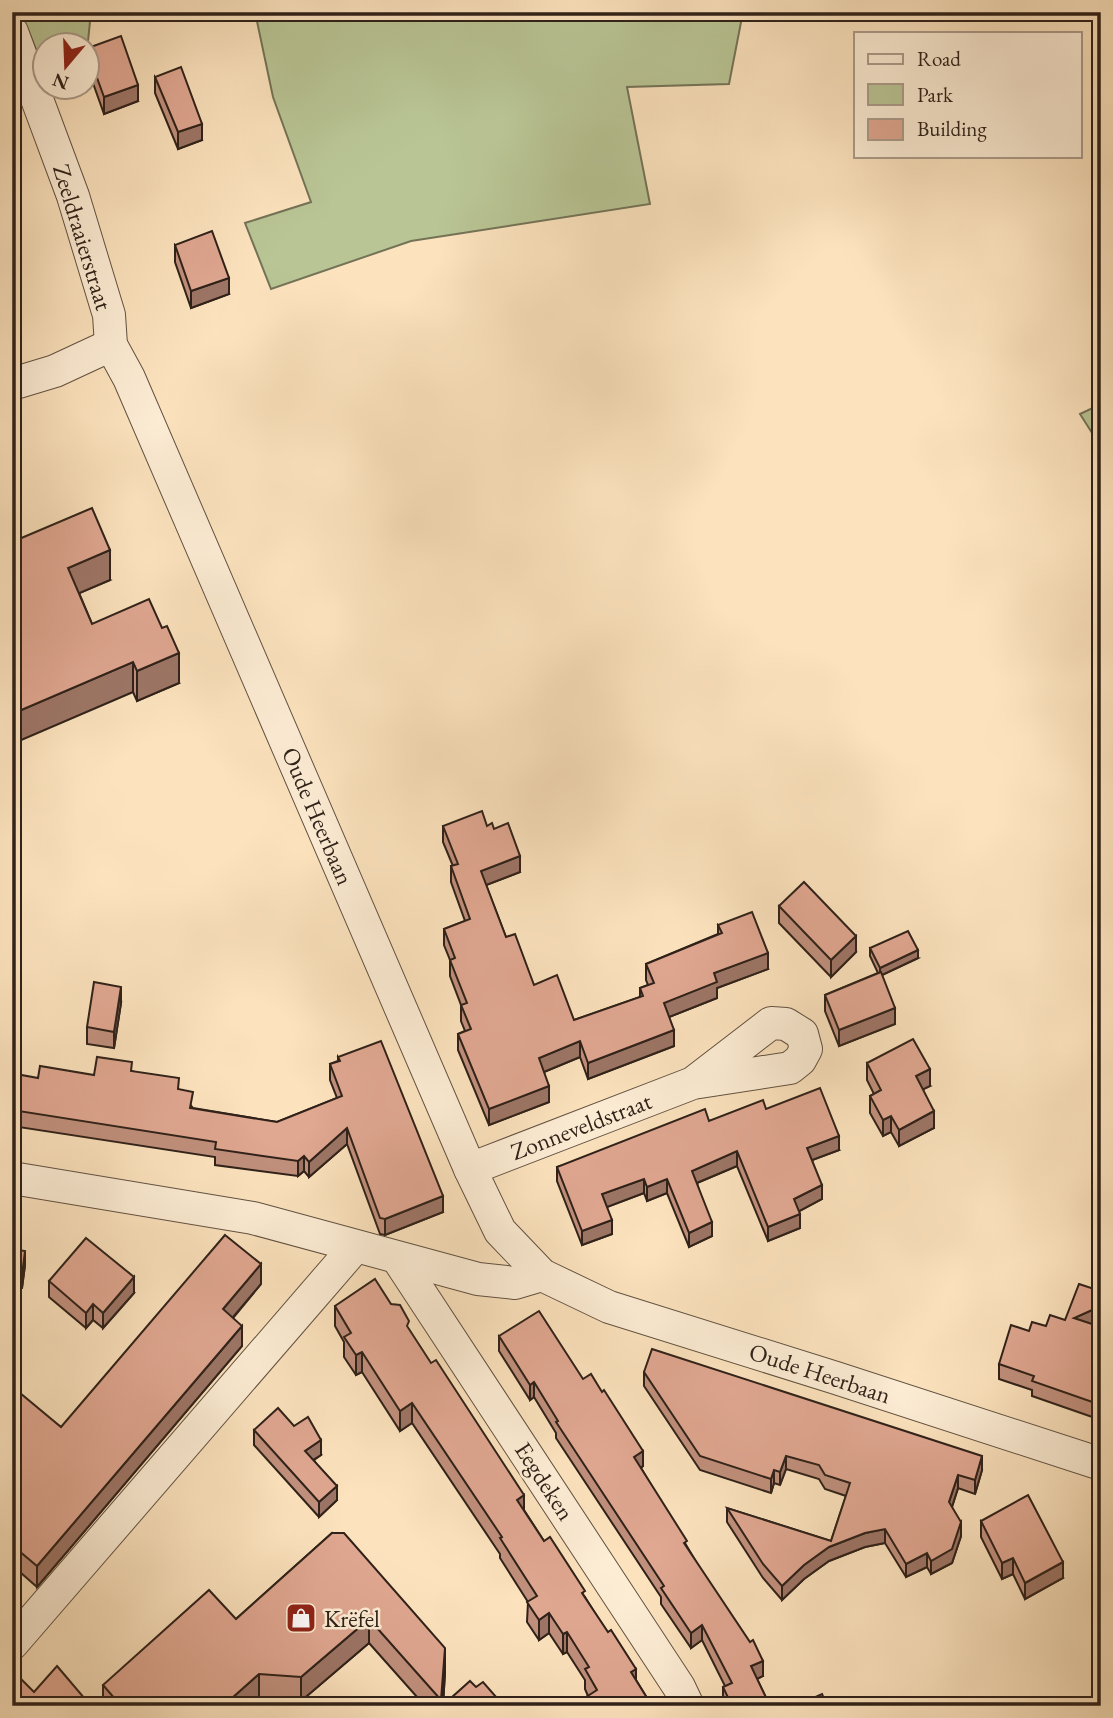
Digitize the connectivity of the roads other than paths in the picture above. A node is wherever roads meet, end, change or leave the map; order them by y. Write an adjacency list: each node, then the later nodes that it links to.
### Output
1 (12, 32): 2 (street, Zeeldraaierstraat)
2 (111, 345): 3 (street, Zeeldraaierstraat); 5 (street, Oude Heerbaan)
3 (12, 384)
4 (693, 1083): 5 (street, Zonneveldstraat)
5 (470, 1169): 9 (street, Oude Heerbaan)
6 (12, 1178): 7 (street)
7 (355, 1247): 8 (street); 11 (street)
8 (398, 1259): 9 (street); 12 (street, Eegdeken)
9 (542, 1275): 10 (street, Oude Heerbaan)
10 (1101, 1464)
11 (12, 1644)
12 (688, 1706)

